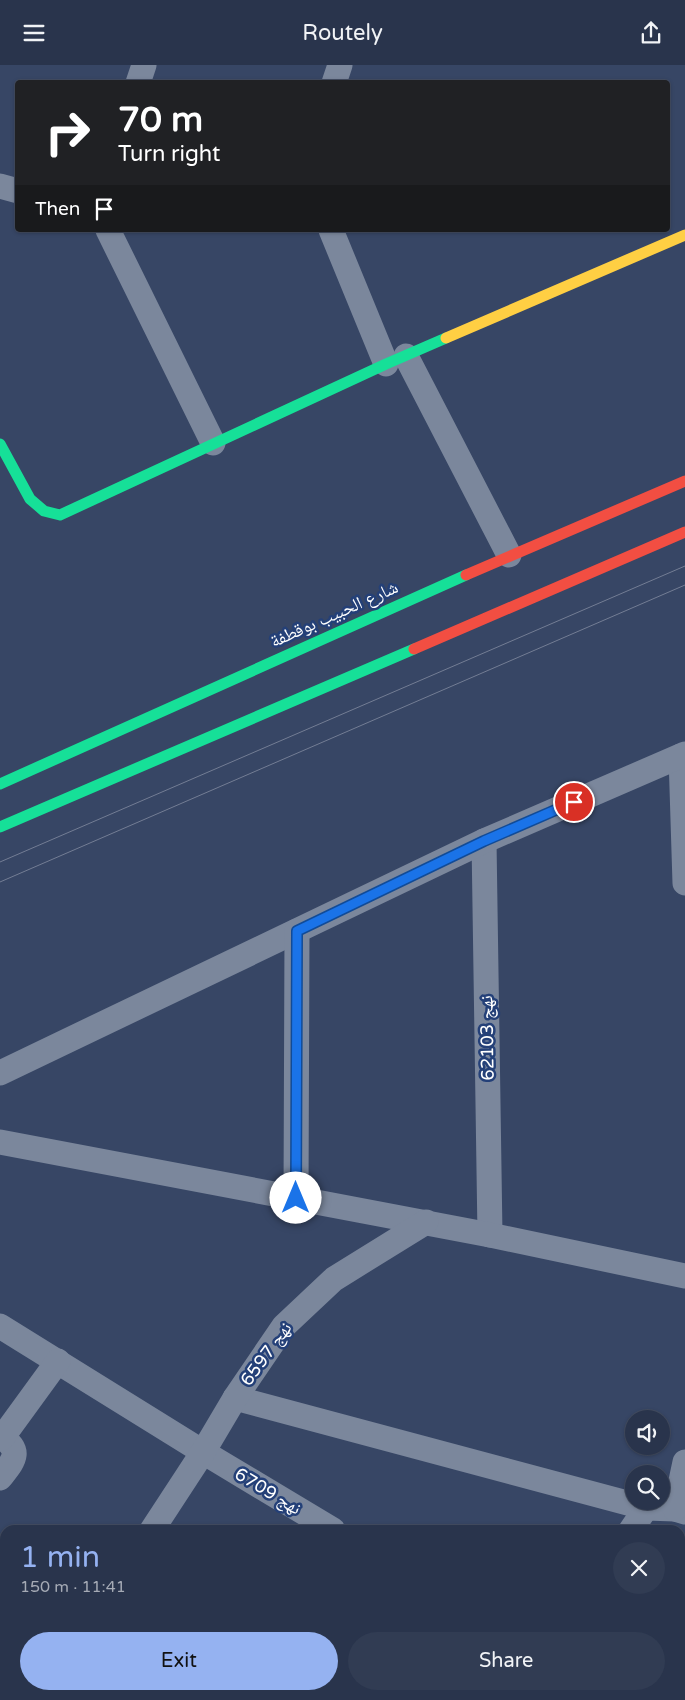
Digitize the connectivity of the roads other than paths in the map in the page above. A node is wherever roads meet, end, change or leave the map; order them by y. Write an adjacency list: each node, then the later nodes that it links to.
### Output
1 (144, 65): 3 (street)
2 (340, 65): 4 (street)
3 (139, 80)
4 (335, 80)
5 (0, 186): 6 (street)
6 (15, 190)
7 (109, 232): 11 (street)
8 (332, 232): 10 (street)
9 (685, 235): 10 (main road)
10 (396, 360): 11 (main road); 15 (street)
11 (213, 443): 12 (main road)
12 (0, 444)
13 (685, 481): 15 (main road, شارع الحبيب بوقطفة)
14 (685, 532): 18 (main road)
15 (509, 555): 17 (main road, شارع الحبيب بوقطفة)
16 (683, 755): 19 (street); 20 (street)
17 (0, 785)
18 (0, 827)
19 (484, 841): 21 (street); 26 (street, نهج 62103)
20 (685, 883)
21 (297, 931): 22 (street); 24 (street)
22 (0, 1073)
23 (0, 1142): 24 (street)
24 (296, 1198): 25 (street)
25 (426, 1222): 26 (street); 30 (street, نهج 6597)
26 (490, 1235): 27 (street)
27 (685, 1276)
28 (0, 1325): 29 (street, نهج 6709)
29 (58, 1361): 31 (street); 32 (street, نهج 6709)
30 (235, 1398): 32 (street, نهج 6597); 35 (street)
31 (1, 1437): 34 (street)
32 (203, 1452): 38 (street, نهج 6597); 39 (street, نهج 6709)
33 (685, 1462): 37 (street)
34 (0, 1478)
35 (625, 1501)
36 (644, 1510): 40 (street)
37 (680, 1511)
38 (155, 1525)
39 (325, 1525)
40 (634, 1525)

